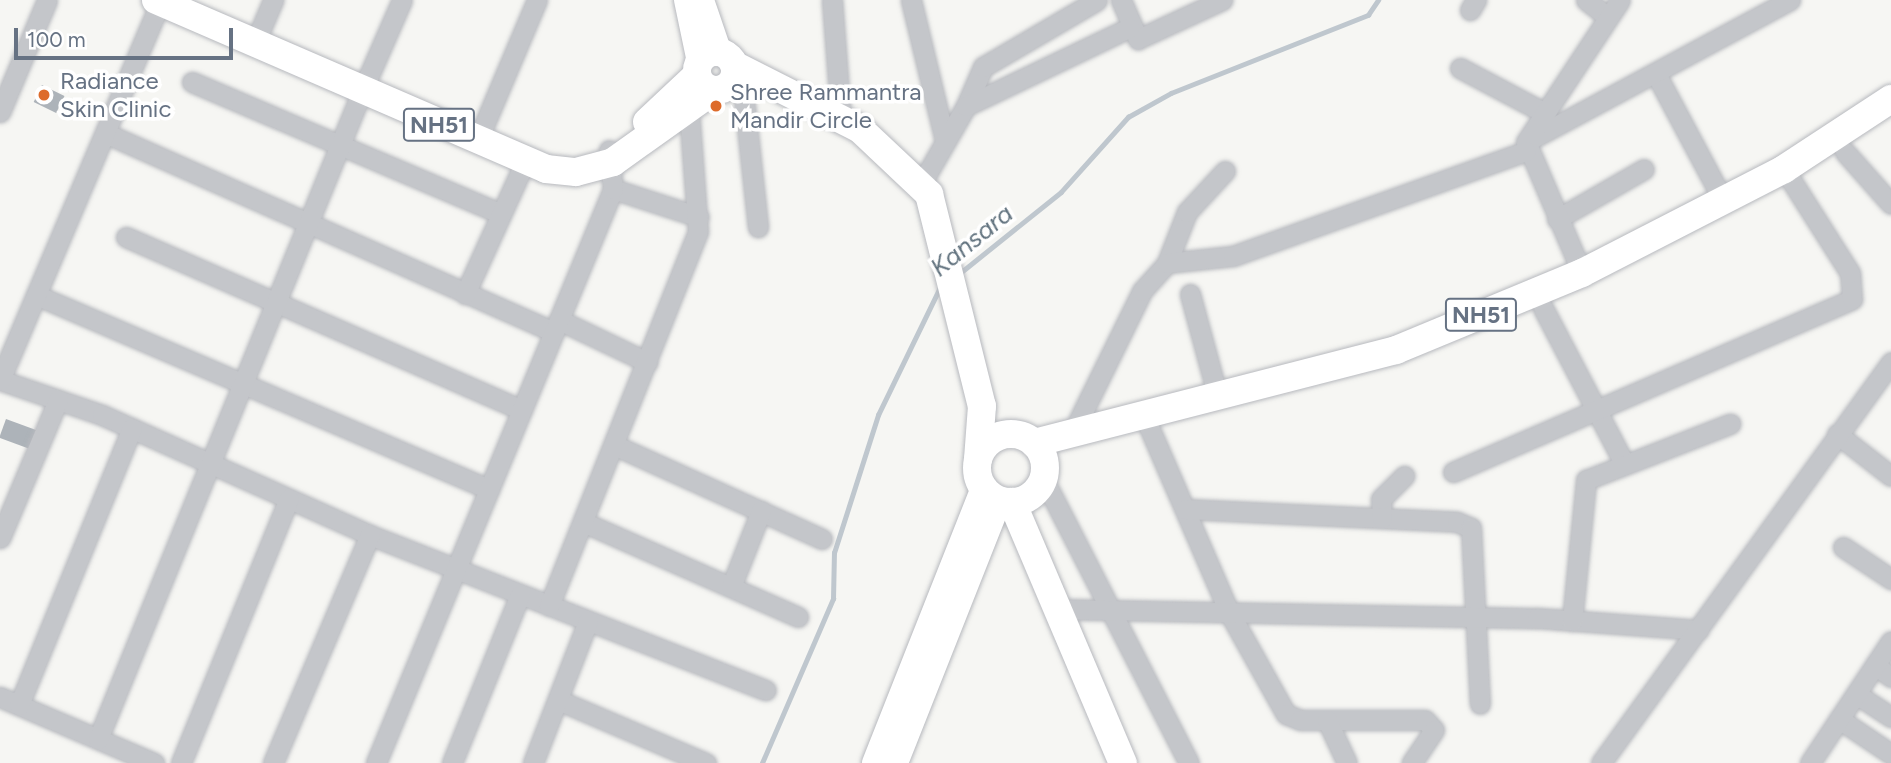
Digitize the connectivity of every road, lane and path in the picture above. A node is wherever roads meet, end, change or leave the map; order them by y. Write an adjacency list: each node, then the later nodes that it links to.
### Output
1 (47, 0): 28 (street)
2 (191, 0): 19 (highway, NH51)
3 (273, 0): 19 (street)
4 (402, 0): 24 (street)
5 (537, 0): 32 (street)
6 (686, 0): 21 (main road)
7 (702, 0): 21 (main road)
8 (832, 0): 31 (street)
9 (911, 0): 34 (street)
10 (1097, 0): 26 (street)
11 (1121, 0): 18 (street)
12 (1222, 0): 18 (street)
13 (1586, 0): 17 (street)
14 (1620, 0): 17 (street)
15 (1790, 0): 22 (street)
16 (159, 1): 24 (highway, NH51); 33 (street)
17 (1608, 17): 29 (street)
18 (1129, 28): 26 (street)
19 (260, 32): 24 (highway, NH51)
20 (1460, 68): 29 (street)
21 (720, 74): 27 (highway, NH51); 31 (highway); 38 (highway); 40 (highway, NH51); 51 (street)
22 (1656, 74): 36 (street); 45 (street)
23 (192, 82): 35 (street)
24 (365, 85): 32 (highway, NH51); 35 (street); 39 (highway, NH51)
25 (1891, 99): 43 (highway, NH51)
26 (966, 106): 34 (street)
27 (689, 110): 40 (highway, NH51); 48 (street)
28 (0, 112)
29 (1543, 113): 36 (street)
30 (1891, 118): 37 (highway, NH51)
31 (841, 120): 38 (highway)
32 (482, 130): 40 (highway, NH51)
33 (105, 133): 50 (street); 57 (street)
34 (945, 141): 44 (street)
35 (340, 145): 47 (street); 50 (street)
36 (1526, 146): 49 (street); 53 (street)
37 (1845, 152): 43 (highway, NH51); 46 (street)
38 (889, 156): 44 (highway)
39 (525, 162): 40 (highway, NH51); 47 (street)
40 (611, 167): 48 (street); 60 (street)
41 (1644, 169): 49 (street)
42 (1225, 171): 53 (street)
43 (1787, 176): 45 (highway, NH51); 59 (highway, NH51); 69 (street)
44 (928, 197): 67 (highway)
45 (1723, 200): 54 (highway, NH51)
46 (1891, 204)
47 (501, 214): 55 (street)
48 (699, 217): 61 (street)
49 (1557, 219): 54 (street)
50 (308, 225): 55 (street); 58 (street)
51 (758, 227)
52 (126, 237): 58 (street)
53 (1167, 263): 73 (street)
54 (1582, 273): 65 (highway, NH51)
55 (465, 294): 60 (street)
56 (1190, 294): 65 (street)
57 (36, 295): 63 (street); 64 (street)
58 (276, 304): 64 (street); 68 (street)
59 (1543, 308): 69 (street); 71 (highway, NH51)
60 (556, 326): 61 (street); 68 (street)
61 (647, 362): 75 (street)
62 (1891, 362): 74 (street)
63 (0, 380): 66 (street)
64 (242, 384): 78 (street); 83 (street)
65 (1218, 397): 73 (highway, NH51)
66 (58, 400): 72 (street); 91 (street)
67 (981, 404): 76 (highway); 77 (highway)
68 (522, 410): 83 (street)
69 (1597, 411): 79 (street); 80 (street)
70 (1730, 424): 79 (street)
71 (1149, 427): 76 (highway, NH51); 86 (street)
72 (132, 428): 78 (street); 114 (street)
73 (1073, 430): 76 (highway, NH51)
74 (1838, 434): 82 (street); 106 (street)
75 (614, 445): 87 (street); 89 (street)
76 (1033, 453): 77 (highway, NH51); 84 (highway, NH51); 100 (street)
77 (978, 459): 84 (highway)
78 (209, 463): 85 (street); 119 (street)
79 (1624, 463): 105 (street)
80 (1453, 472)
81 (1404, 476): 88 (street)
82 (1891, 476)
83 (489, 489): 94 (street)
84 (998, 497): 99 (highway); 118 (main road); 122 (main road)
85 (289, 499): 90 (street); 124 (street)
86 (1185, 509): 88 (street); 101 (street)
87 (761, 511): 92 (street); 96 (street)
88 (1382, 519): 103 (street)
89 (583, 522): 96 (street); 98 (street)
90 (370, 535): 94 (street); 125 (street)
91 (0, 538)
92 (822, 539)
93 (1843, 547): 95 (street)
94 (456, 570): 97 (street); 126 (street)
95 (1891, 579)
96 (731, 587): 102 (street)
97 (520, 595): 98 (street); 127 (street)
98 (549, 606): 104 (street)
99 (1052, 609): 100 (street); 131 (highway)
100 (1115, 611): 101 (street); 132 (street)
101 (1230, 614): 103 (street); 117 (street)
102 (799, 617)
103 (1474, 619): 105 (street); 113 (street)
104 (588, 621): 109 (street); 112 (street)
105 (1572, 621): 106 (street)
106 (1699, 630): 135 (street)
107 (1891, 641): 108 (street)
108 (1883, 671): 110 (street)
109 (766, 690)
110 (1856, 694): 115 (street); 116 (street)
111 (0, 697): 114 (street)
112 (558, 700): 128 (street); 129 (street)
113 (1480, 704)
114 (19, 705): 119 (street)
115 (1891, 717)
116 (1839, 719): 120 (street); 136 (street)
117 (1327, 720): 133 (street); 134 (street)
118 (885, 735): 122 (street); 130 (main road)
119 (98, 739): 121 (street)
120 (1891, 754)
121 (132, 759): 123 (street)
122 (899, 761)
123 (154, 763)
124 (180, 763)
125 (273, 763)
126 (376, 763)
127 (452, 763)
128 (533, 763)
129 (706, 763)
130 (874, 763)
131 (1123, 763)
132 (1189, 763)
133 (1347, 763)
134 (1412, 763)
135 (1601, 763)
136 (1810, 763)

